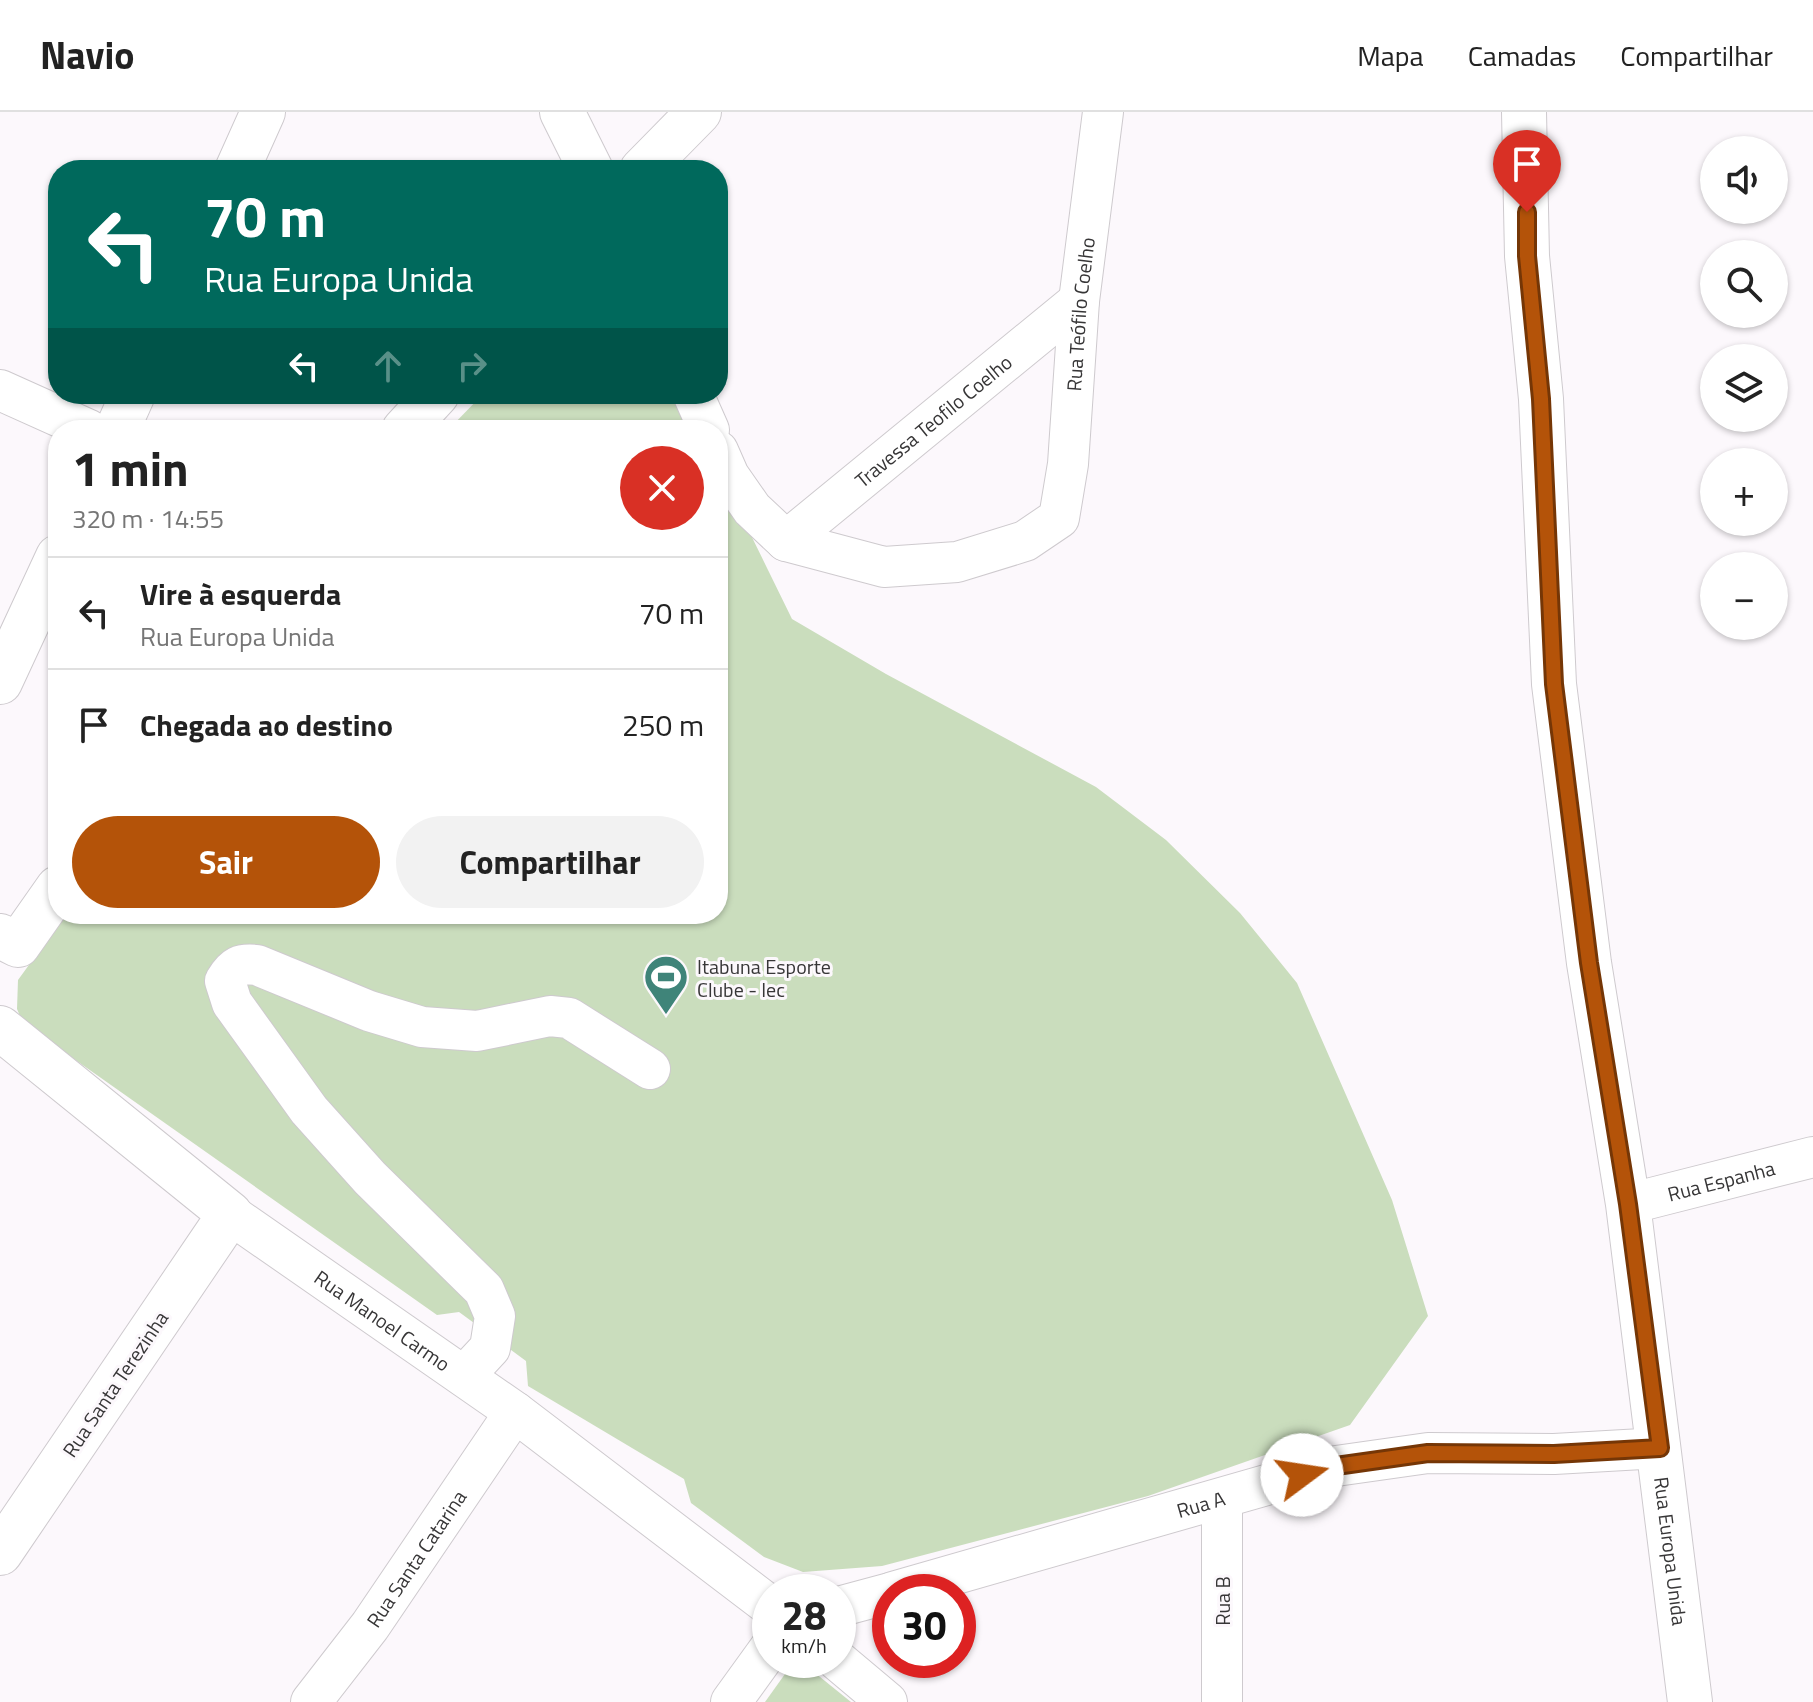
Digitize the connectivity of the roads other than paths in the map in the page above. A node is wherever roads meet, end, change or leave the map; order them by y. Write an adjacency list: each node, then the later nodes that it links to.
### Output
1 (263, 112): 6 (main road)
2 (562, 112): 7 (main road)
3 (699, 112): 8 (main road)
4 (1103, 112): 9 (street, Rua Teófilo Coelho)
5 (1524, 112): 23 (main road, Rua Europa Unida)
6 (241, 160)
7 (586, 160)
8 (652, 160)
9 (1079, 301): 15 (street, Travessa Teofilo Coelho); 15 (street, Rua Teófilo Coelho)
10 (0, 390): 12 (street)
11 (428, 404): 13 (main road)
12 (67, 420)
13 (413, 420)
14 (728, 474): 15 (street)
15 (786, 541)
16 (48, 579): 17 (main road)
17 (0, 682)
18 (48, 900): 19 (main road)
19 (6, 949)
20 (0, 1028): 24 (main road, Rua Manoel Carmo)
21 (650, 1069): 25 (street)
22 (1813, 1157): 23 (street, Rua Espanha)
23 (1628, 1204): 27 (main road, Rua Europa Unida)
24 (230, 1214): 25 (street, Rua Manoel Carmo); 29 (main road, Rua Santa Terezinha)
25 (464, 1376): 26 (street, Rua Manoel Carmo)
26 (515, 1412): 31 (street, Rua Manoel Carmo); 34 (street, Rua Santa Catarina)
27 (1660, 1448): 28 (street, Rua A); 38 (main road, Rua Europa Unida)
28 (1222, 1500): 30 (street, Rua A); 37 (street, Rua B)
29 (0, 1553)
30 (956, 1574)
31 (752, 1592)
32 (752, 1673): 35 (street)
33 (856, 1676): 36 (street)
34 (311, 1702)
35 (731, 1702)
36 (887, 1702)
37 (1222, 1702)
38 (1690, 1702)

